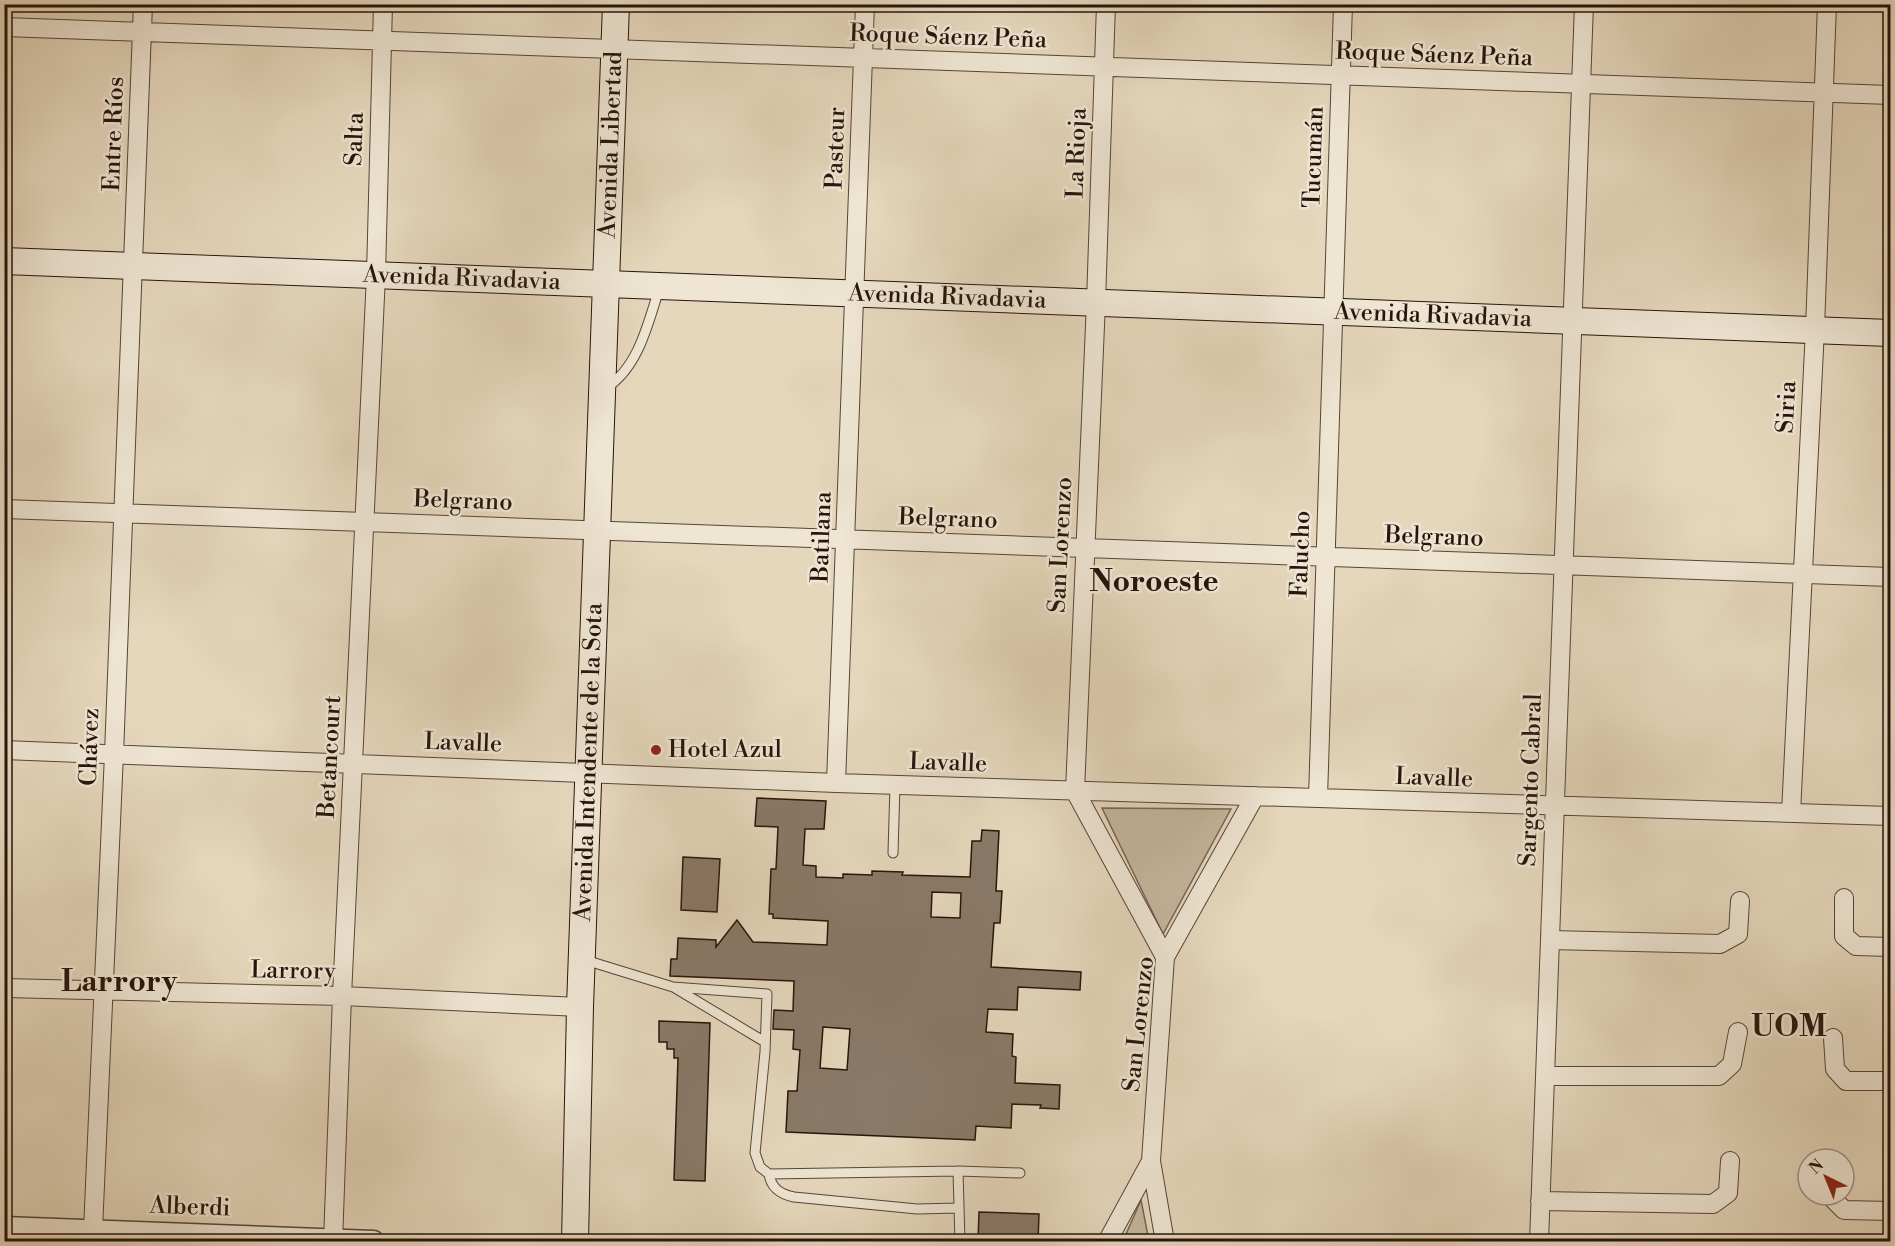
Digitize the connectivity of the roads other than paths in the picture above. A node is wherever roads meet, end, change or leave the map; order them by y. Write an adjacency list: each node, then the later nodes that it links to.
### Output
1 (143, 4): 10 (street, Entre Ríos)
2 (383, 4): 11 (street, Salta)
3 (616, 4): 12 (main road, Avenida Libertad)
4 (865, 4): 13 (street, Pasteur)
5 (1106, 4): 14 (street, La Rioja)
6 (1343, 4): 15 (street, Tucumán)
7 (1584, 4): 16 (street, Sargento Cabral)
8 (1827, 4): 17 (street, Siria)
9 (4, 27): 10 (street, Roque Sáenz Peña)
10 (142, 32): 11 (street, Roque Sáenz Peña); 20 (street, Entre Ríos)
11 (382, 40): 12 (street, Roque Sáenz Peña); 21 (street, Salta)
12 (614, 49): 13 (street, Roque Sáenz Peña); 22 (main road, Avenida Libertad)
13 (863, 58): 14 (street, Roque Sáenz Peña); 24 (street, Pasteur)
14 (1104, 67): 15 (street, Roque Sáenz Peña); 25 (street, La Rioja)
15 (1341, 75): 16 (street, Roque Sáenz Peña); 26 (street, Tucumán)
16 (1581, 84): 17 (street, Roque Sáenz Peña); 27 (street, Sargento Cabral)
17 (1823, 93): 18 (street, Roque Sáenz Peña); 28 (street, Siria)
18 (1890, 95)
19 (4, 261): 20 (main road, Avenida Rivadavia)
20 (134, 266): 21 (main road, Avenida Rivadavia); 32 (street, Chávez)
21 (376, 275): 22 (main road, Avenida Rivadavia); 33 (street, Betancourt)
22 (605, 284): 23 (main road, Avenida Rivadavia); 30 (main road, Avenida Intendente de la Sota)
23 (660, 286): 24 (main road, Avenida Rivadavia); 30 (lane)
24 (855, 293): 25 (main road, Avenida Rivadavia); 35 (street, Batilana)
25 (1096, 302): 26 (main road, Avenida Rivadavia); 36 (street, San Lorenzo)
26 (1332, 311): 27 (main road, Avenida Rivadavia); 37 (street, Falucho)
27 (1571, 320): 28 (main road, Avenida Rivadavia); 38 (street, Sargento Cabral)
28 (1815, 329): 29 (main road, Avenida Rivadavia); 39 (street, Siria)
29 (1890, 333)
30 (601, 391): 34 (main road, Avenida Intendente de la Sota)
31 (4, 509): 32 (street, Belgrano)
32 (124, 513): 33 (street, Belgrano); 42 (street, Chávez)
33 (365, 522): 34 (street, Belgrano); 43 (street, Betancourt)
34 (597, 530): 35 (street, Belgrano); 44 (main road, Avenida Intendente de la Sota)
35 (846, 539): 36 (street, Belgrano); 45 (street, Batilana)
36 (1085, 548): 37 (street, Belgrano); 47 (street, San Lorenzo)
37 (1325, 557): 38 (street, Belgrano); 49 (street, Falucho)
38 (1563, 566): 39 (street, Belgrano); 50 (street, Sargento Cabral)
39 (1803, 574): 40 (street, Belgrano); 51 (street, Siria)
40 (1890, 577)
41 (4, 750): 42 (street, Lavalle)
42 (114, 754): 43 (street, Lavalle); 62 (street, Chávez)
43 (354, 763): 44 (street, Lavalle); 63 (street, Betancourt)
44 (588, 773): 45 (street, Lavalle); 59 (main road, Avenida Intendente de la Sota)
45 (836, 783): 46 (street, Lavalle)
46 (895, 785): 47 (street, Lavalle); 53 (lane)
47 (1075, 791): 48 (street, Lavalle); 58 (street)
48 (1255, 796): 49 (street, Lavalle); 58 (street, San Lorenzo)
49 (1318, 798): 50 (street, Lavalle)
50 (1555, 805): 51 (street, Lavalle); 56 (street, Sargento Cabral)
51 (1791, 813): 52 (street, Lavalle)
52 (1890, 816)
53 (893, 853)
54 (1844, 898): 57 (street)
55 (1740, 901): 56 (street)
56 (1550, 940): 68 (street, Sargento Cabral)
57 (1890, 947)
58 (1165, 957): 70 (street, San Lorenzo)
59 (582, 959): 60 (lane); 64 (main road, Avenida Intendente de la Sota)
60 (673, 987): 67 (lane); 67 (lane)
61 (4, 988): 62 (street, Larrory)
62 (104, 992): 63 (street, Larrory); 79 (street, Chávez)
63 (342, 996): 64 (street, Larrory); 81 (street, Betancourt)
64 (580, 1007): 83 (main road, Avenida Intendente de la Sota)
65 (1738, 1032): 68 (street)
66 (1833, 1038): 69 (street)
67 (765, 1042): 74 (lane)
68 (1545, 1076): 75 (street, Sargento Cabral)
69 (1890, 1081)
70 (1151, 1161): 85 (street); 86 (street, San Lorenzo)
71 (1730, 1161): 75 (street)
72 (958, 1171): 73 (lane); 74 (lane); 77 (lane)
73 (1020, 1173)
74 (769, 1174): 77 (lane)
75 (1540, 1200): 87 (street, Sargento Cabral)
76 (1841, 1207): 78 (street)
77 (959, 1208): 84 (lane)
78 (1890, 1212)
79 (93, 1230): 80 (street, Alberdi); 81 (street, Alberdi)
80 (10, 1233)
81 (333, 1240): 82 (street, Alberdi)
82 (373, 1242)
83 (574, 1242)
84 (960, 1242)
85 (1107, 1242)
86 (1165, 1242)
87 (1539, 1242)

